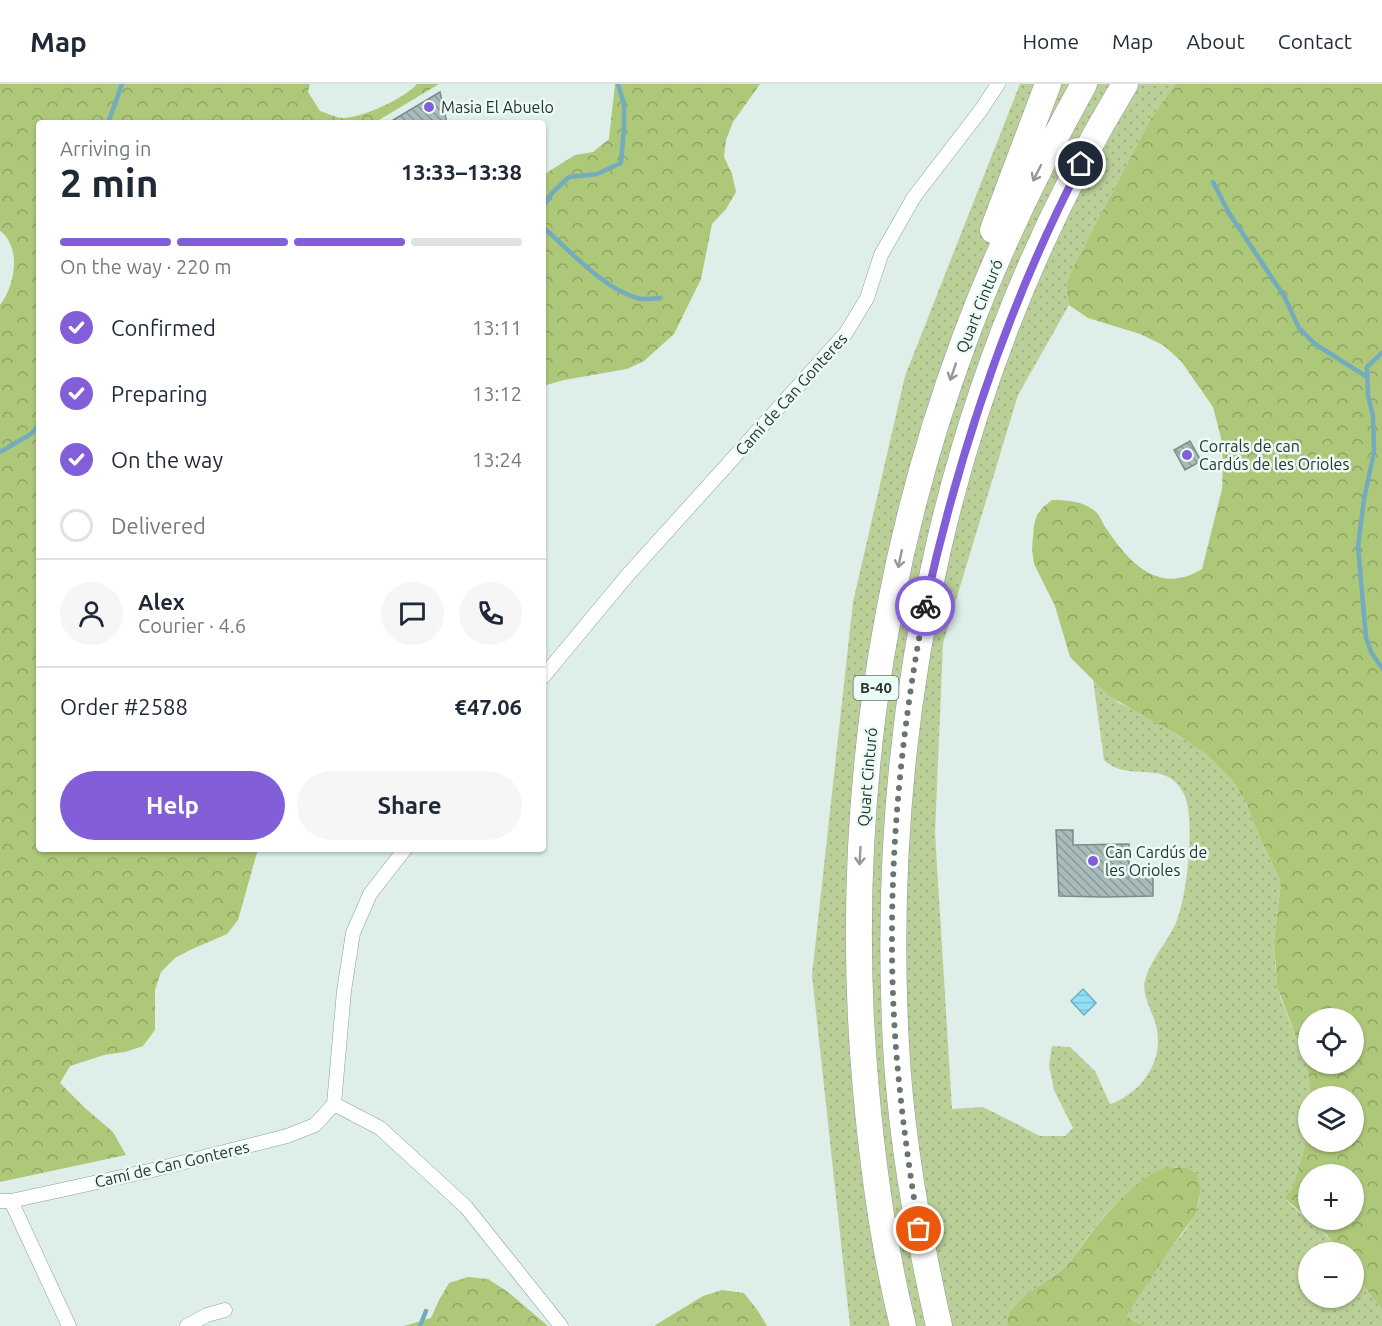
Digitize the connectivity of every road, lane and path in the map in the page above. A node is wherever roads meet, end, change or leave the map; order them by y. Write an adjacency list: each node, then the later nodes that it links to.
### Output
1 (998, 84): 8 (street, Camí de Can Gonteres)
2 (1048, 84): 6 (highway)
3 (1084, 84): 6 (highway, Quart Cinturó / B-40, one-way to 6)
4 (1125, 84): 7 (highway, Quart Cinturó / B-40)
5 (1143, 84): 7 (highway)
6 (964, 341): 16 (highway, Quart Cinturó / B-40, one-way to 16)
7 (997, 353): 17 (highway, Quart Cinturó / B-40)
8 (546, 673)
9 (403, 852): 10 (street)
10 (334, 1104): 11 (street, Camí de Can Gonteres); 15 (street)
11 (5, 1201): 13 (street)
12 (225, 1310): 14 (street)
13 (69, 1326)
14 (188, 1326)
15 (561, 1326)
16 (903, 1326)
17 (939, 1326)

